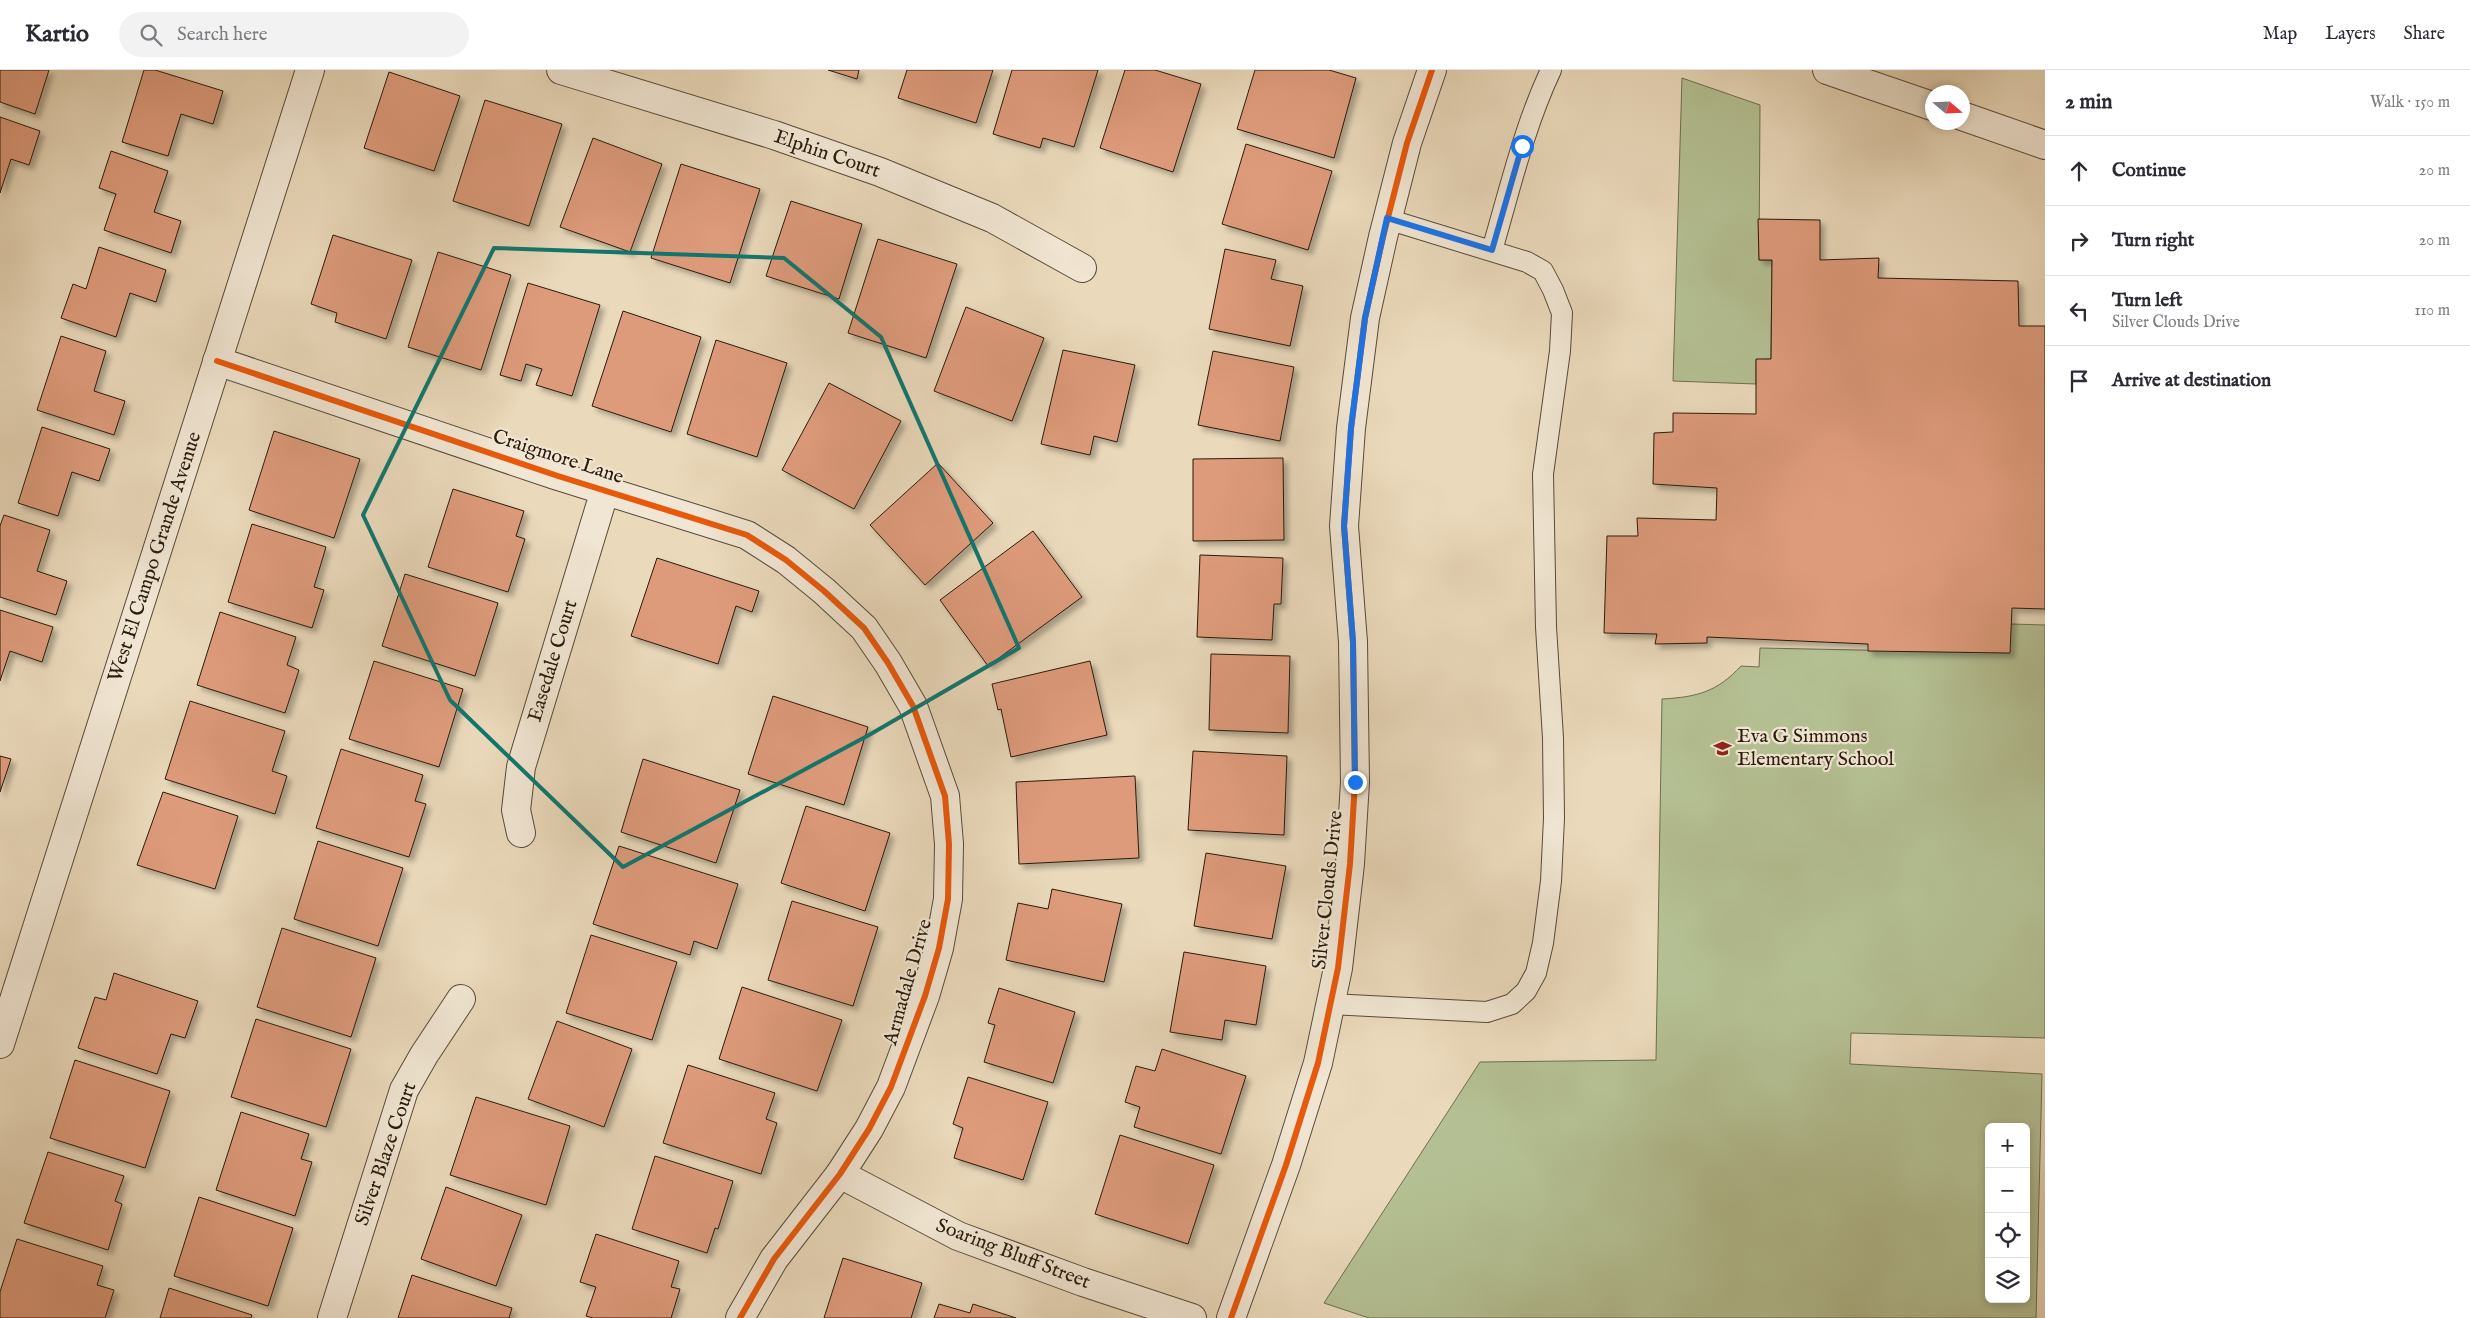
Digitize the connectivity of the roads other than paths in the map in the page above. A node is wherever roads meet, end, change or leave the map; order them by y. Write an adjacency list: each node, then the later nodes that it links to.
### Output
1 (310, 70): 12 (street, West El Campo Grande Avenue)
2 (561, 70): 11 (street, Elphin Court)
3 (1432, 70): 9 (street, Silver Clouds Drive)
4 (1552, 70): 10 (lane)
5 (1828, 70): 6 (street)
6 (1925, 104)
7 (1970, 119): 8 (street)
8 (2045, 145)
9 (1387, 218): 10 (lane); 17 (street, Silver Clouds Drive)
10 (1492, 250): 17 (lane)
11 (1082, 268)
12 (217, 361): 13 (street, Craigmore Lane); 18 (street, West El Campo Grande Avenue)
13 (605, 490): 14 (street, Craigmore Lane); 15 (street, Easedale Court)
14 (864, 628): 19 (street, Armadale Drive)
15 (521, 833)
16 (461, 999): 20 (street, Silver Blaze Court)
17 (1330, 1004): 23 (street, Silver Clouds Drive)
18 (0, 1044)
19 (840, 1174): 21 (street, Armadale Drive); 22 (street, Soaring Bluff Street)
20 (332, 1318)
21 (740, 1318)
22 (1192, 1318)
23 (1231, 1318)

